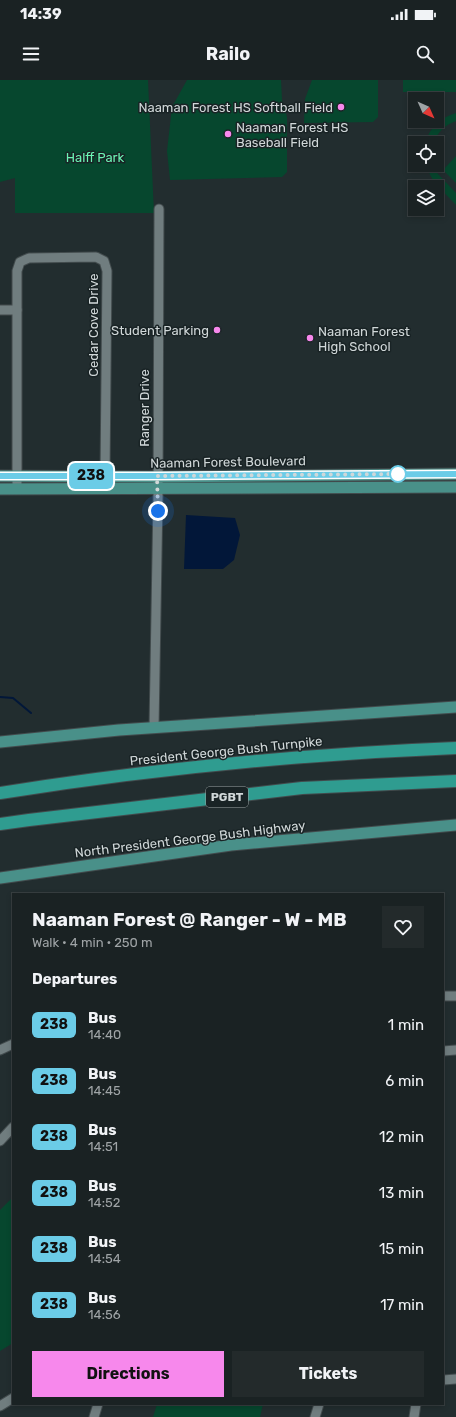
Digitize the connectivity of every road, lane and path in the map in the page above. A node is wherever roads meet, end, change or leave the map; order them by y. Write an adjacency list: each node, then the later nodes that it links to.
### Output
1 (159, 209): 8 (street, Ranger Drive)
2 (0, 310): 3 (street)
3 (18, 310): 6 (street); 7 (street, Cedar Cove Drive)
4 (456, 474): 8 (main road, Naaman Forest Boulevard)
5 (0, 476): 6 (main road, Naaman Forest Boulevard)
6 (17, 476): 7 (main road, Naaman Forest Boulevard); 12 (street)
7 (105, 476): 8 (main road, Naaman Forest Boulevard)
8 (157, 476): 10 (street, Ranger Drive)
9 (456, 487): 10 (main road, Naaman Forest Boulevard)
10 (158, 489): 12 (main road, Naaman Forest Boulevard); 14 (street, Ranger Drive)
11 (0, 490): 12 (main road, Naaman Forest Boulevard)
12 (17, 490)
13 (456, 706): 14 (main road)
14 (154, 728): 15 (main road)
15 (0, 742)
16 (456, 748): 18 (highway, President George Bush Turnpike)
17 (456, 781): 19 (highway, PGBT)
18 (0, 793)
19 (0, 824)
20 (456, 825): 21 (main road, North President George Bush Highway)
21 (0, 878)
22 (444, 996): 23 (street)
23 (456, 996)
24 (12, 1044): 25 (street)
25 (0, 1050)
26 (456, 1050): 27 (street)
27 (444, 1051)
28 (12, 1128): 29 (street)
29 (0, 1141)
30 (456, 1379): 31 (street)
31 (444, 1380)
32 (12, 1399): 36 (street)
33 (98, 1405): 37 (street)
34 (319, 1405): 38 (street)
35 (416, 1405): 39 (street)
36 (0, 1406)
37 (94, 1417)
38 (315, 1417)
39 (414, 1417)

